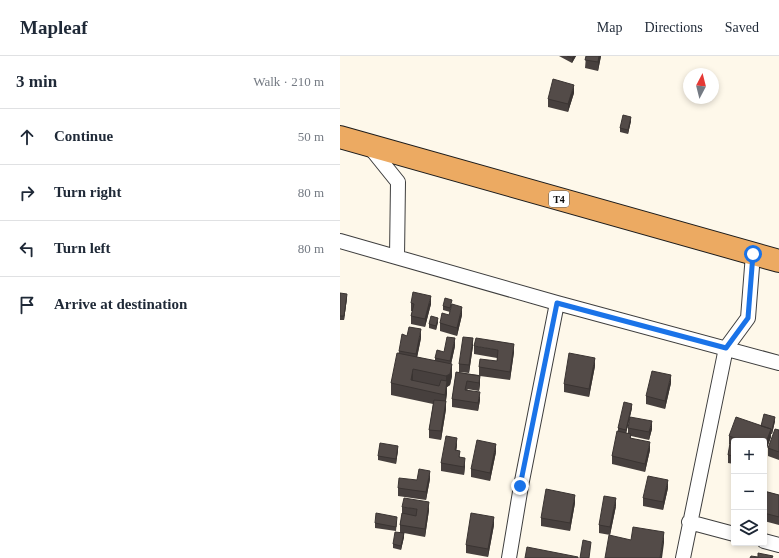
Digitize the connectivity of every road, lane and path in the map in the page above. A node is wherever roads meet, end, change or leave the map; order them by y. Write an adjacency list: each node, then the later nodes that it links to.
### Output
1 (340, 137): 2 (highway, T4)
2 (368, 144): 4 (highway, T4); 5 (street)
3 (340, 240): 5 (street)
4 (753, 254): 6 (highway, T4); 8 (street)
5 (397, 257): 7 (street)
6 (779, 261)
7 (557, 303): 8 (street); 14 (street)
8 (726, 348): 9 (street); 10 (street)
9 (779, 363)
10 (689, 522): 11 (street); 15 (street)
11 (731, 533)
12 (767, 542): 13 (street)
13 (779, 545)
14 (508, 558)
15 (683, 558)

